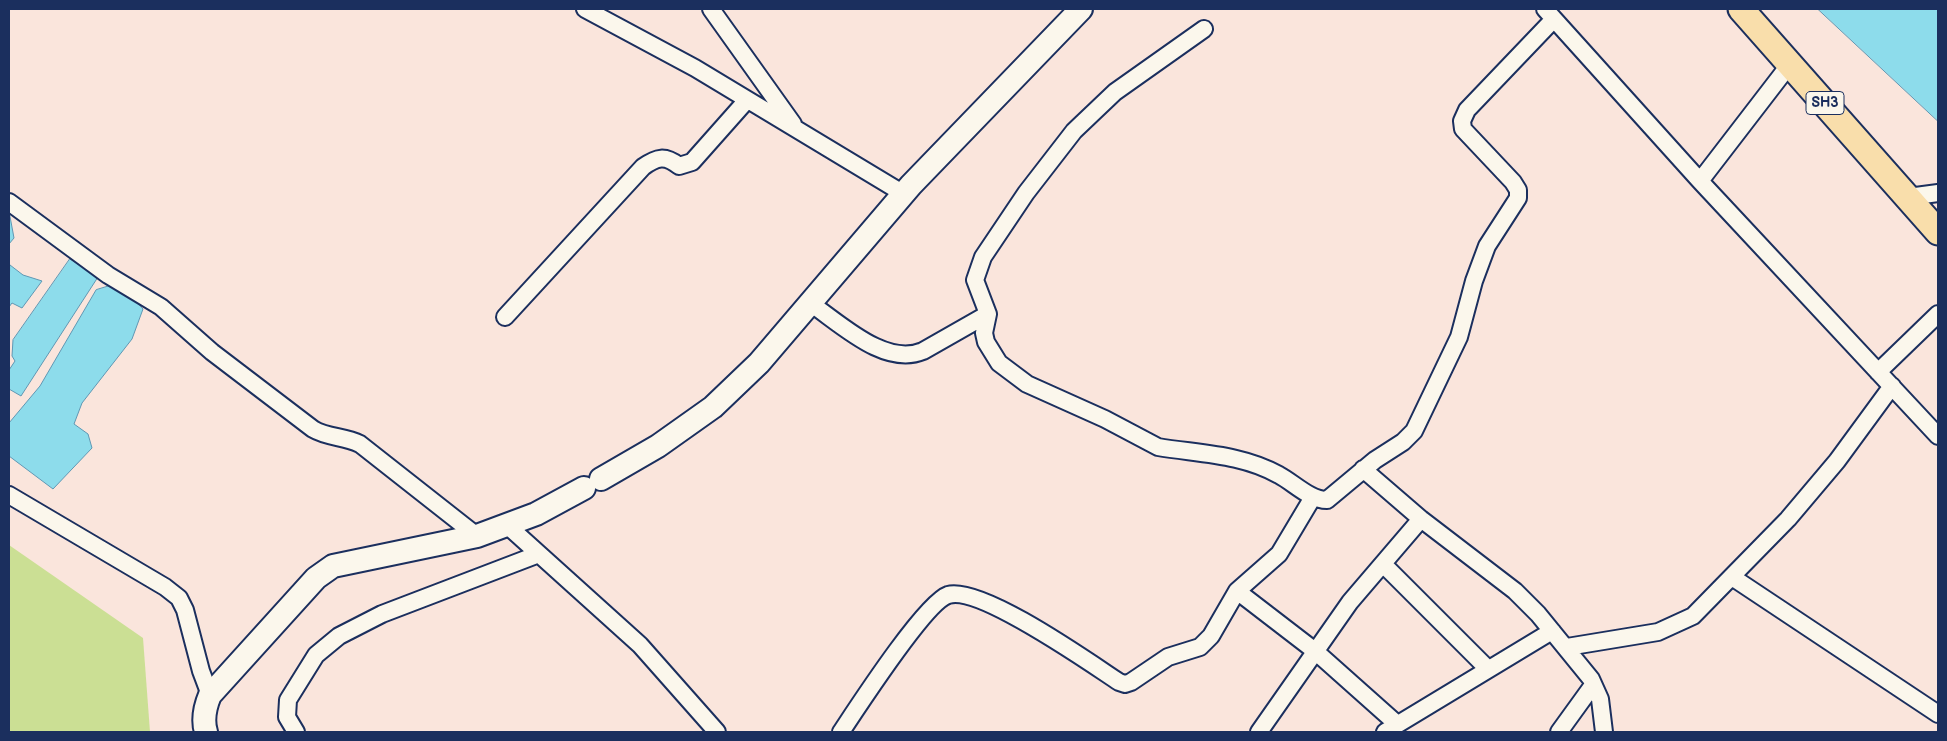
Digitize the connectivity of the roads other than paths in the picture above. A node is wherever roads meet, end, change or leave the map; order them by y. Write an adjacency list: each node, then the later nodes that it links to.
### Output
1 (585, 9): 8 (street)
2 (711, 9): 9 (street)
3 (1080, 9): 12 (main road)
4 (1741, 9): 7 (main road, SH3)
5 (1550, 14): 10 (street); 23 (street)
6 (1204, 29): 17 (street)
7 (1790, 64): 10 (street); 13 (main road, SH3)
8 (747, 100): 9 (street); 19 (street)
9 (797, 130): 12 (street)
10 (1700, 182): 20 (street)
11 (1938, 193): 13 (street)
12 (904, 194): 16 (main road)
13 (1908, 197): 15 (main road, SH3)
14 (9, 202): 28 (street)
15 (1938, 232)
16 (810, 304): 17 (street); 27 (main road)
17 (988, 314): 25 (street)
18 (1938, 314): 20 (street)
19 (505, 318)
20 (1878, 372): 21 (street)
21 (1892, 386): 22 (street); 31 (street)
22 (1938, 436)
23 (1363, 469): 25 (street); 26 (street)
24 (9, 495): 38 (street)
25 (1313, 498): 32 (street)
26 (1421, 519): 30 (street); 33 (street)
27 (508, 526): 28 (main road); 29 (street)
28 (478, 536): 38 (main road)
29 (539, 554): 42 (street); 43 (street)
30 (1382, 564): 35 (street); 36 (street)
31 (1732, 577): 34 (street); 39 (street)
32 (1237, 591): 35 (street); 44 (street)
33 (1552, 631): 34 (street); 36 (street)
34 (1566, 647): 37 (street)
35 (1315, 651): 40 (street); 45 (street)
36 (1488, 669): 40 (street)
37 (1593, 685): 46 (street); 47 (street)
38 (210, 695): 41 (main road)
39 (1938, 714)
40 (1391, 728)
41 (206, 732)
42 (296, 732)
43 (717, 732)
44 (841, 732)
45 (1259, 732)
46 (1559, 732)
47 (1604, 732)

